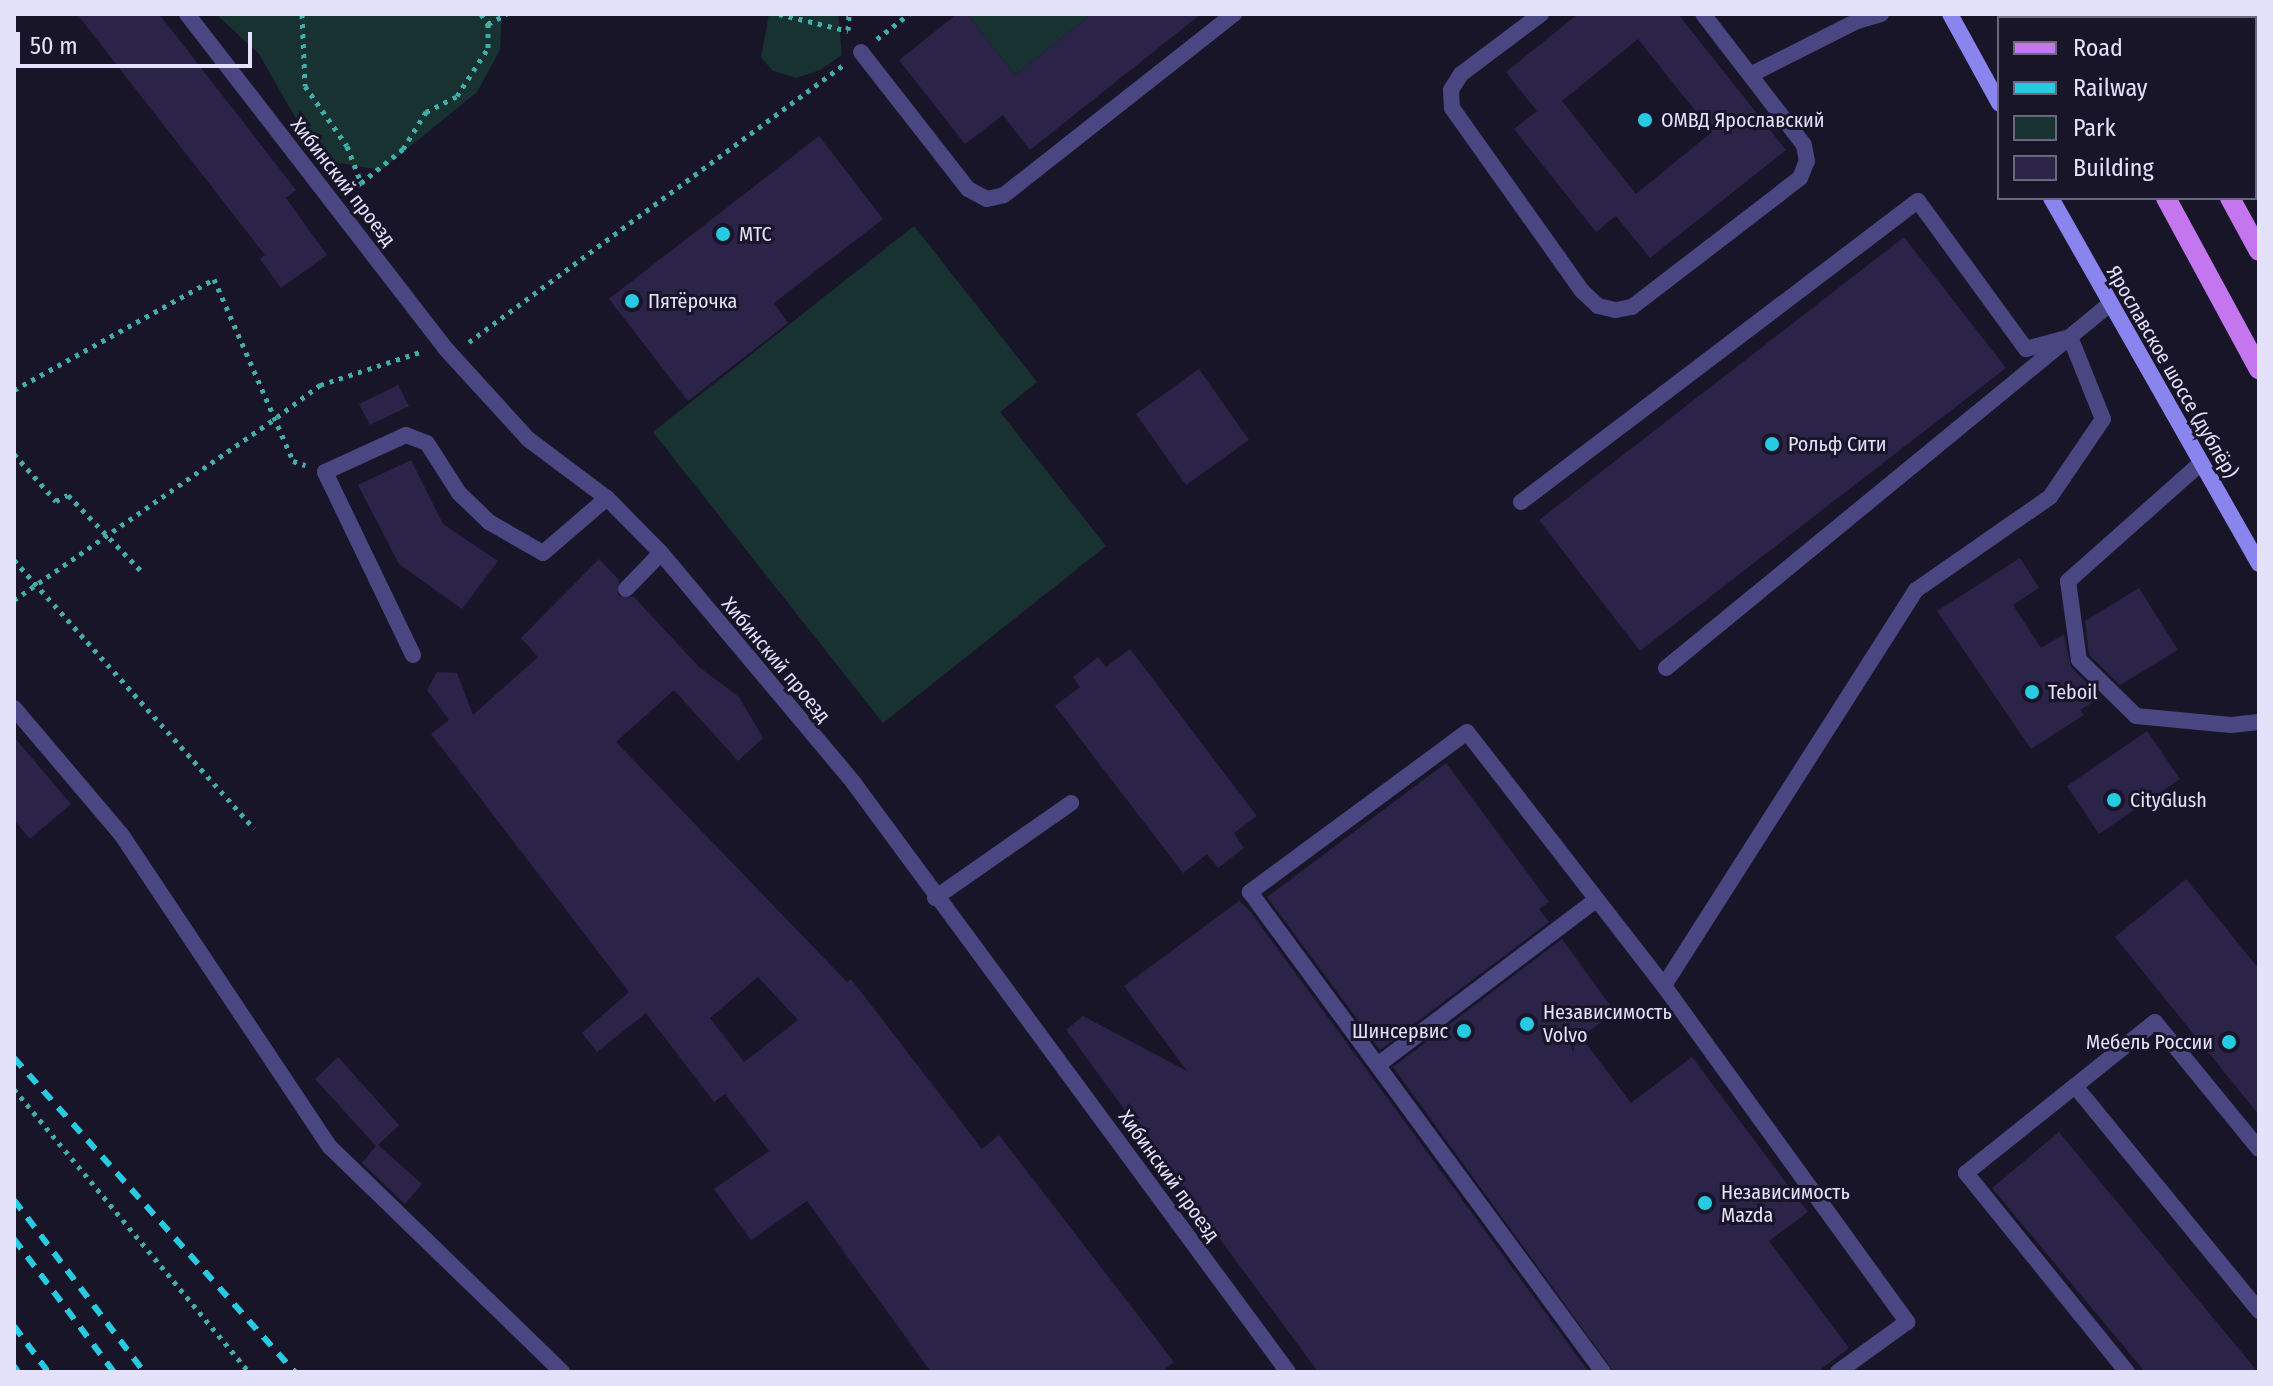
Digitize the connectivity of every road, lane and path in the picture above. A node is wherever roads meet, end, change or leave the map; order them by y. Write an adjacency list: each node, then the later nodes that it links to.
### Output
1 (187, 14): 18 (street, Хибинский проезд)
2 (302, 14): 17 (path)
3 (481, 14): 12 (path)
4 (507, 14): 12 (path)
5 (779, 14): 13 (path)
6 (909, 14): 14 (path)
7 (1234, 14): 14 (street)
8 (1541, 14): 15 (street)
9 (1703, 14): 15 (street)
10 (1881, 14): 15 (street)
11 (1950, 14): 16 (street)
12 (488, 24): 17 (path)
13 (848, 31)
14 (861, 52): 25 (path)
15 (1752, 74)
16 (1997, 99)
17 (361, 183): 18 (path)
18 (332, 200): 25 (street, Хибинский проезд)
19 (2052, 200): 23 (street, Ярославское шоссе (дублёр))
20 (2167, 200): 26 (main road)
21 (2231, 200): 22 (main road)
22 (2259, 251)
23 (2110, 304): 24 (street); 29 (street, Ярославское шоссе (дублёр))
24 (2070, 337): 32 (street); 40 (street); 47 (street)
25 (445, 348): 31 (street, Хибинский проезд); 38 (path, bridge)
26 (2259, 369)
27 (14, 390): 30 (path)
28 (14, 454): 36 (path)
29 (2201, 463): 35 (street, Ярославское шоссе (дублёр)); 42 (street)
30 (325, 472): 31 (street); 39 (street)
31 (607, 498): 33 (street, Хибинский проезд)
32 (1521, 502)
33 (661, 553): 37 (street); 45 (street, Хибинский проезд)
34 (14, 560): 44 (path)
35 (2259, 564)
36 (143, 573)
37 (626, 589)
38 (14, 600)
39 (413, 655)
40 (1666, 668)
41 (14, 708): 54 (street)
42 (2259, 722)
43 (1071, 803): 45 (street)
44 (254, 828)
45 (935, 898): 55 (street, Хибинский проезд)
46 (1597, 899): 47 (street); 48 (street); 48 (street)
47 (1664, 986): 57 (street)
48 (1379, 1064): 56 (street)
49 (2075, 1086): 51 (street); 52 (street); 58 (street)
50 (14, 1089): 53 (path)
51 (2259, 1149)
52 (2259, 1311)
53 (249, 1372)
54 (562, 1372)
55 (1288, 1372)
56 (1603, 1372)
57 (1838, 1372)
58 (2127, 1372)

